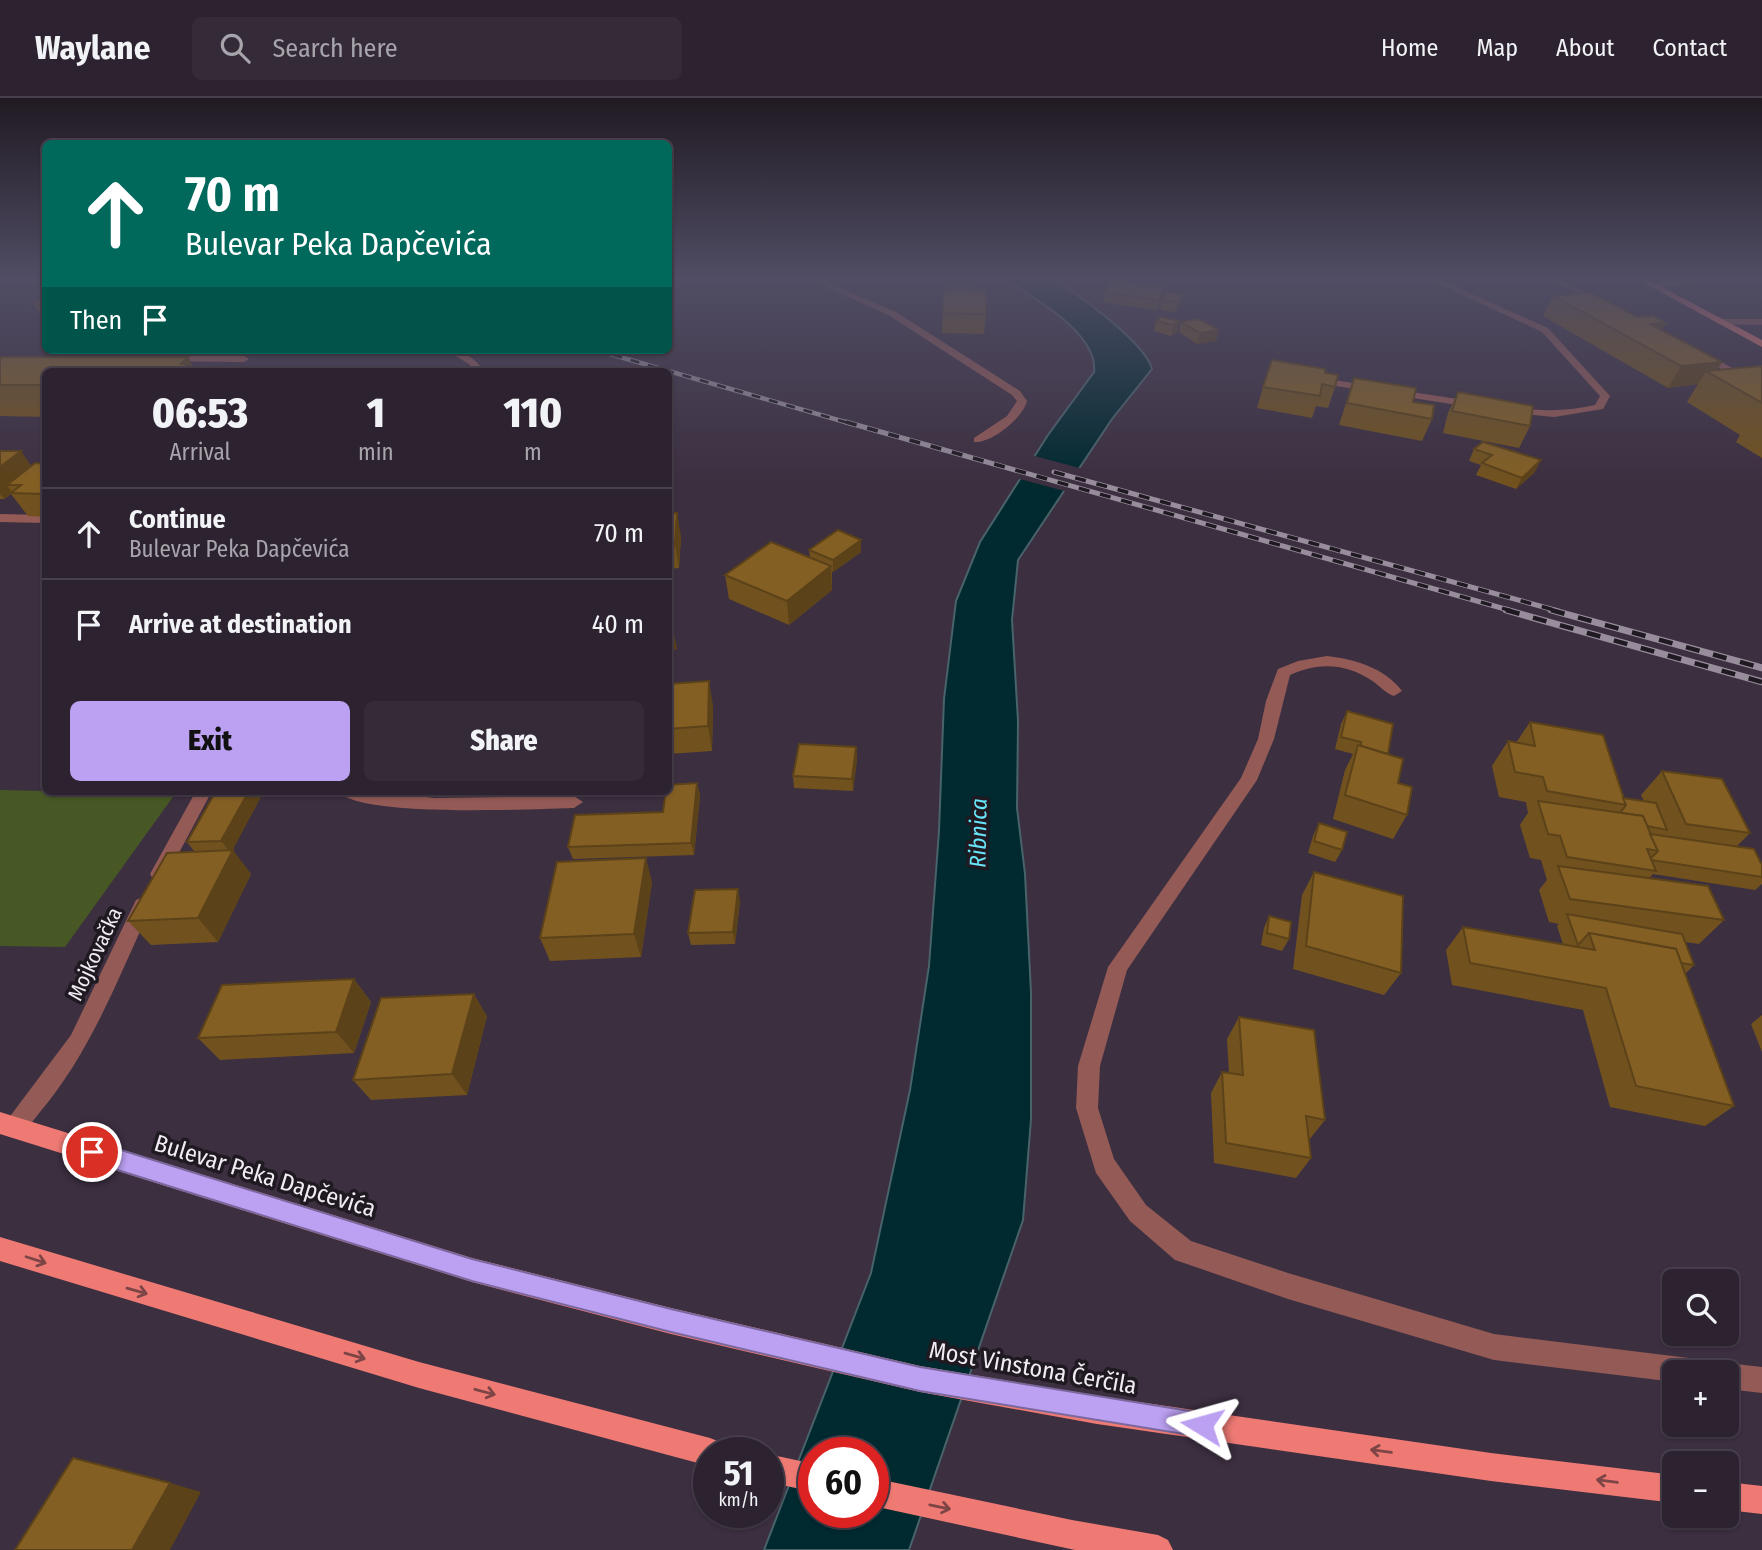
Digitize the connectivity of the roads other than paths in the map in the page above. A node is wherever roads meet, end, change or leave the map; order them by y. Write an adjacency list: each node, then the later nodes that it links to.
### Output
1 (944, 345): 10 (street)
2 (1558, 345): 8 (street)
3 (1692, 350): 9 (street)
4 (457, 354): 7 (street)
5 (149, 359): 6 (street)
6 (244, 359)
7 (477, 368)
8 (1303, 379)
9 (1762, 388)
10 (978, 440)
11 (0, 518): 12 (street)
12 (42, 519)
13 (1394, 691): 20 (street)
14 (202, 795): 17 (street, Mojkovačka)
15 (356, 795): 16 (street)
16 (574, 802)
17 (7, 1125): 19 (main road, Bulevar Peka Dapčevića)
18 (0, 1248): 23 (main road, one-way to 23)
19 (472, 1270): 24 (main road, Most Vinstona Čerčila, one-way to 19)
20 (1662, 1368)
21 (1739, 1377): 22 (street)
22 (1762, 1380)
23 (693, 1448)
24 (1662, 1487)
25 (889, 1495): 28 (main road, one-way to 28)
26 (1739, 1497): 27 (main road)
27 (1762, 1500)
28 (1158, 1550)

